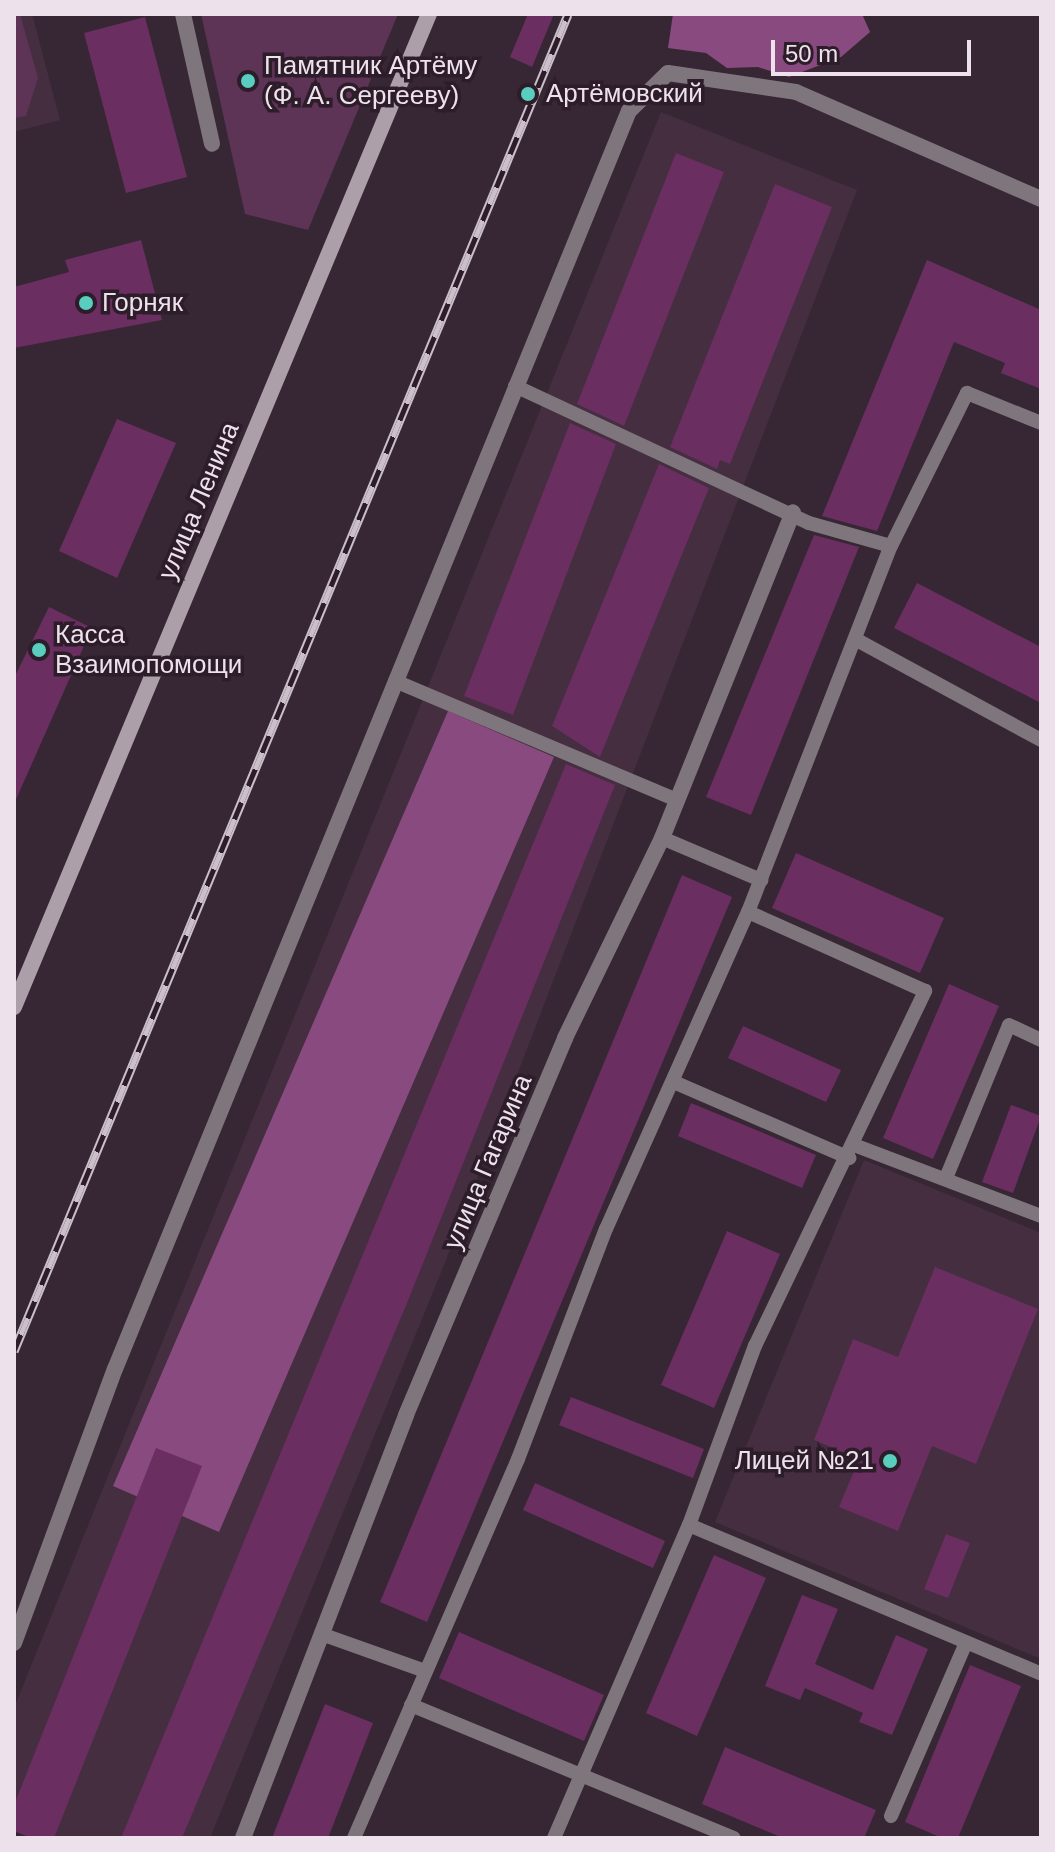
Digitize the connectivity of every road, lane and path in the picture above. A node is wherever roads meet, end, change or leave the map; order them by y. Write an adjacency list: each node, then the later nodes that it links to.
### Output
1 (183, 14): 3 (street)
2 (429, 14): 16 (street, улица Ленина)
3 (212, 144)
4 (1041, 199): 5 (street)
5 (515, 386): 7 (lane); 10 (street)
6 (1041, 423): 8 (lane)
7 (793, 512): 8 (lane); 12 (street, улица Гагарина)
8 (891, 546): 9 (lane)
9 (855, 639): 11 (lane); 14 (lane)
10 (395, 681): 12 (lane); 24 (street)
11 (1041, 740)
12 (677, 800): 13 (street, улица Гагарина)
13 (662, 838): 14 (lane); 23 (street, улица Гагарина)
14 (761, 880): 15 (lane)
15 (748, 912): 18 (lane); 19 (lane)
16 (14, 1007)
17 (1041, 1040): 20 (lane)
18 (676, 1083): 19 (lane); 26 (lane)
19 (852, 1152): 20 (lane); 22 (lane)
20 (946, 1178): 21 (lane)
21 (1041, 1216)
22 (689, 1525): 25 (lane); 29 (lane)
23 (324, 1635): 26 (lane); 31 (street, улица Гагарина)
24 (14, 1643)
25 (966, 1643): 27 (lane); 30 (lane)
26 (425, 1671): 28 (lane)
27 (1041, 1674)
28 (411, 1705): 29 (lane); 32 (lane)
29 (584, 1777): 33 (lane); 34 (lane)
30 (891, 1816)
31 (243, 1838)
32 (354, 1838)
33 (554, 1838)
34 (734, 1838)

